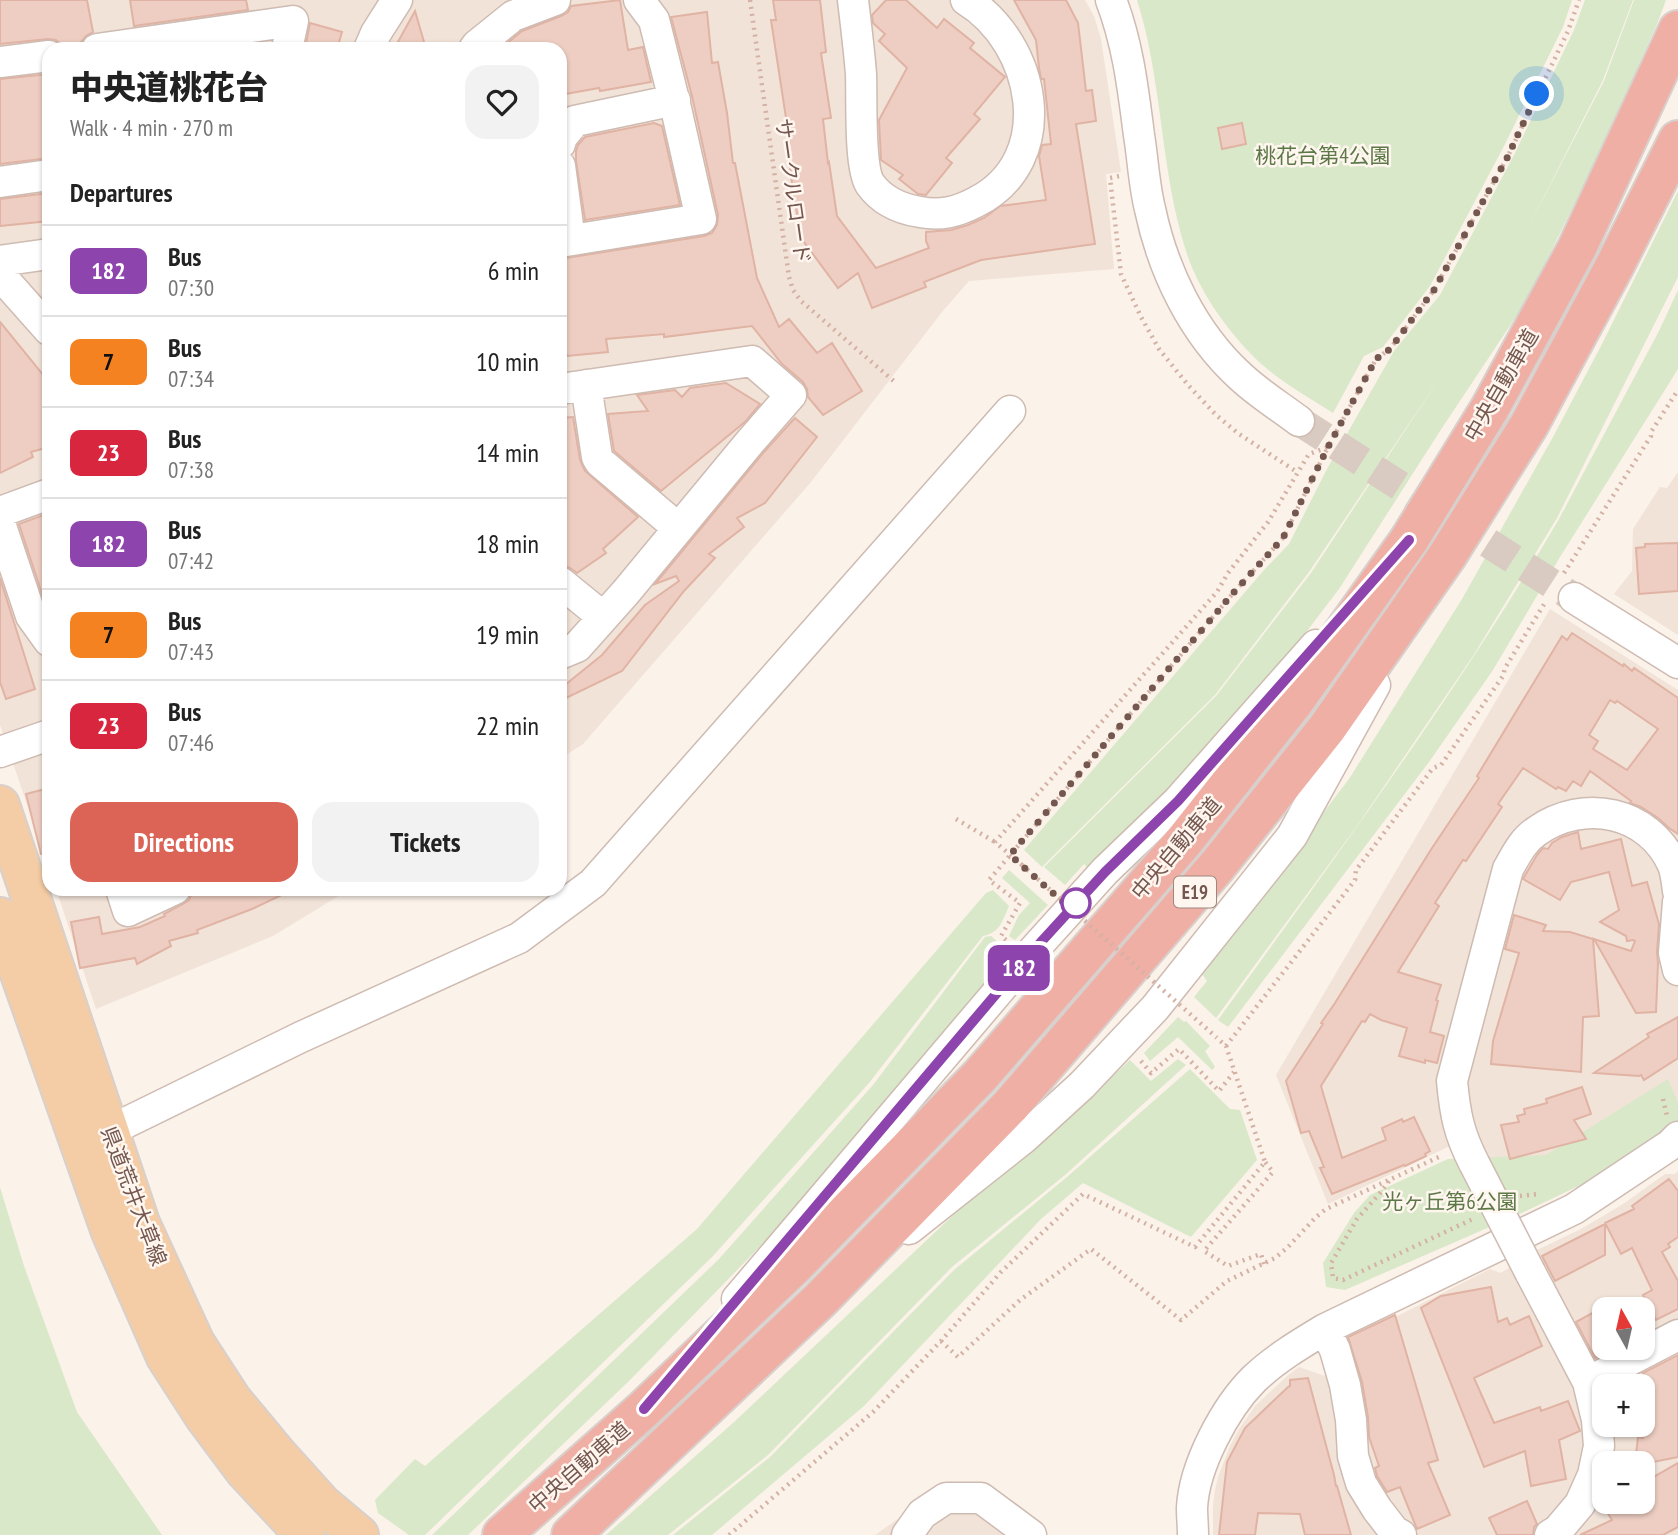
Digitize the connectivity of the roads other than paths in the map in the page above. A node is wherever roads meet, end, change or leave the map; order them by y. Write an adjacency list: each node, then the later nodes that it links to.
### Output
1 (397, 0): 10 (street)
2 (555, 0): 11 (street)
3 (639, 0): 14 (street)
4 (853, 0): 5 (street)
5 (966, 0)
6 (1111, 0): 26 (street)
7 (1678, 30): 53 (highway, 中央自動車道 / E19)
8 (148, 42): 9 (street)
9 (289, 42)
10 (372, 42)
11 (480, 42)
12 (42, 57): 13 (street)
13 (0, 62)
14 (675, 100): 15 (street); 19 (street)
15 (567, 131)
16 (1678, 141): 54 (highway, 中央自動車道 / E19)
17 (42, 177): 18 (street)
18 (0, 182)
19 (567, 241)
20 (42, 255): 21 (street)
21 (0, 261)
22 (0, 275): 23 (street)
23 (42, 322)
24 (573, 387): 30 (street); 30 (street)
25 (1010, 411): 46 (street)
26 (1299, 421)
27 (42, 497): 28 (street)
28 (0, 512)
29 (0, 523): 34 (street)
30 (678, 528): 33 (street)
31 (567, 588): 33 (street)
32 (1562, 590): 36 (street)
33 (603, 617): 35 (street)
34 (42, 631)
35 (567, 651)
36 (1678, 663)
37 (42, 737): 38 (street)
38 (0, 752)
39 (0, 805): 46 (main road, 県道荒井大草線)
40 (1678, 891): 50 (street, bridge)
41 (123, 896): 42 (street)
42 (160, 896)
43 (1678, 902): 45 (street)
44 (0, 916): 51 (main road, 県道荒井大草線)
45 (1678, 970)
46 (109, 1131): 52 (main road, 県道荒井大草線)
47 (1675, 1146): 48 (street)
48 (1325, 1329): 57 (street); 58 (street)
49 (1678, 1335): 50 (street)
50 (1588, 1382): 59 (street)
51 (305, 1535)
52 (359, 1535)
53 (502, 1535)
54 (571, 1535)
55 (907, 1535): 56 (street)
56 (1031, 1535)
57 (1194, 1535)
58 (1401, 1535)
59 (1550, 1535)

